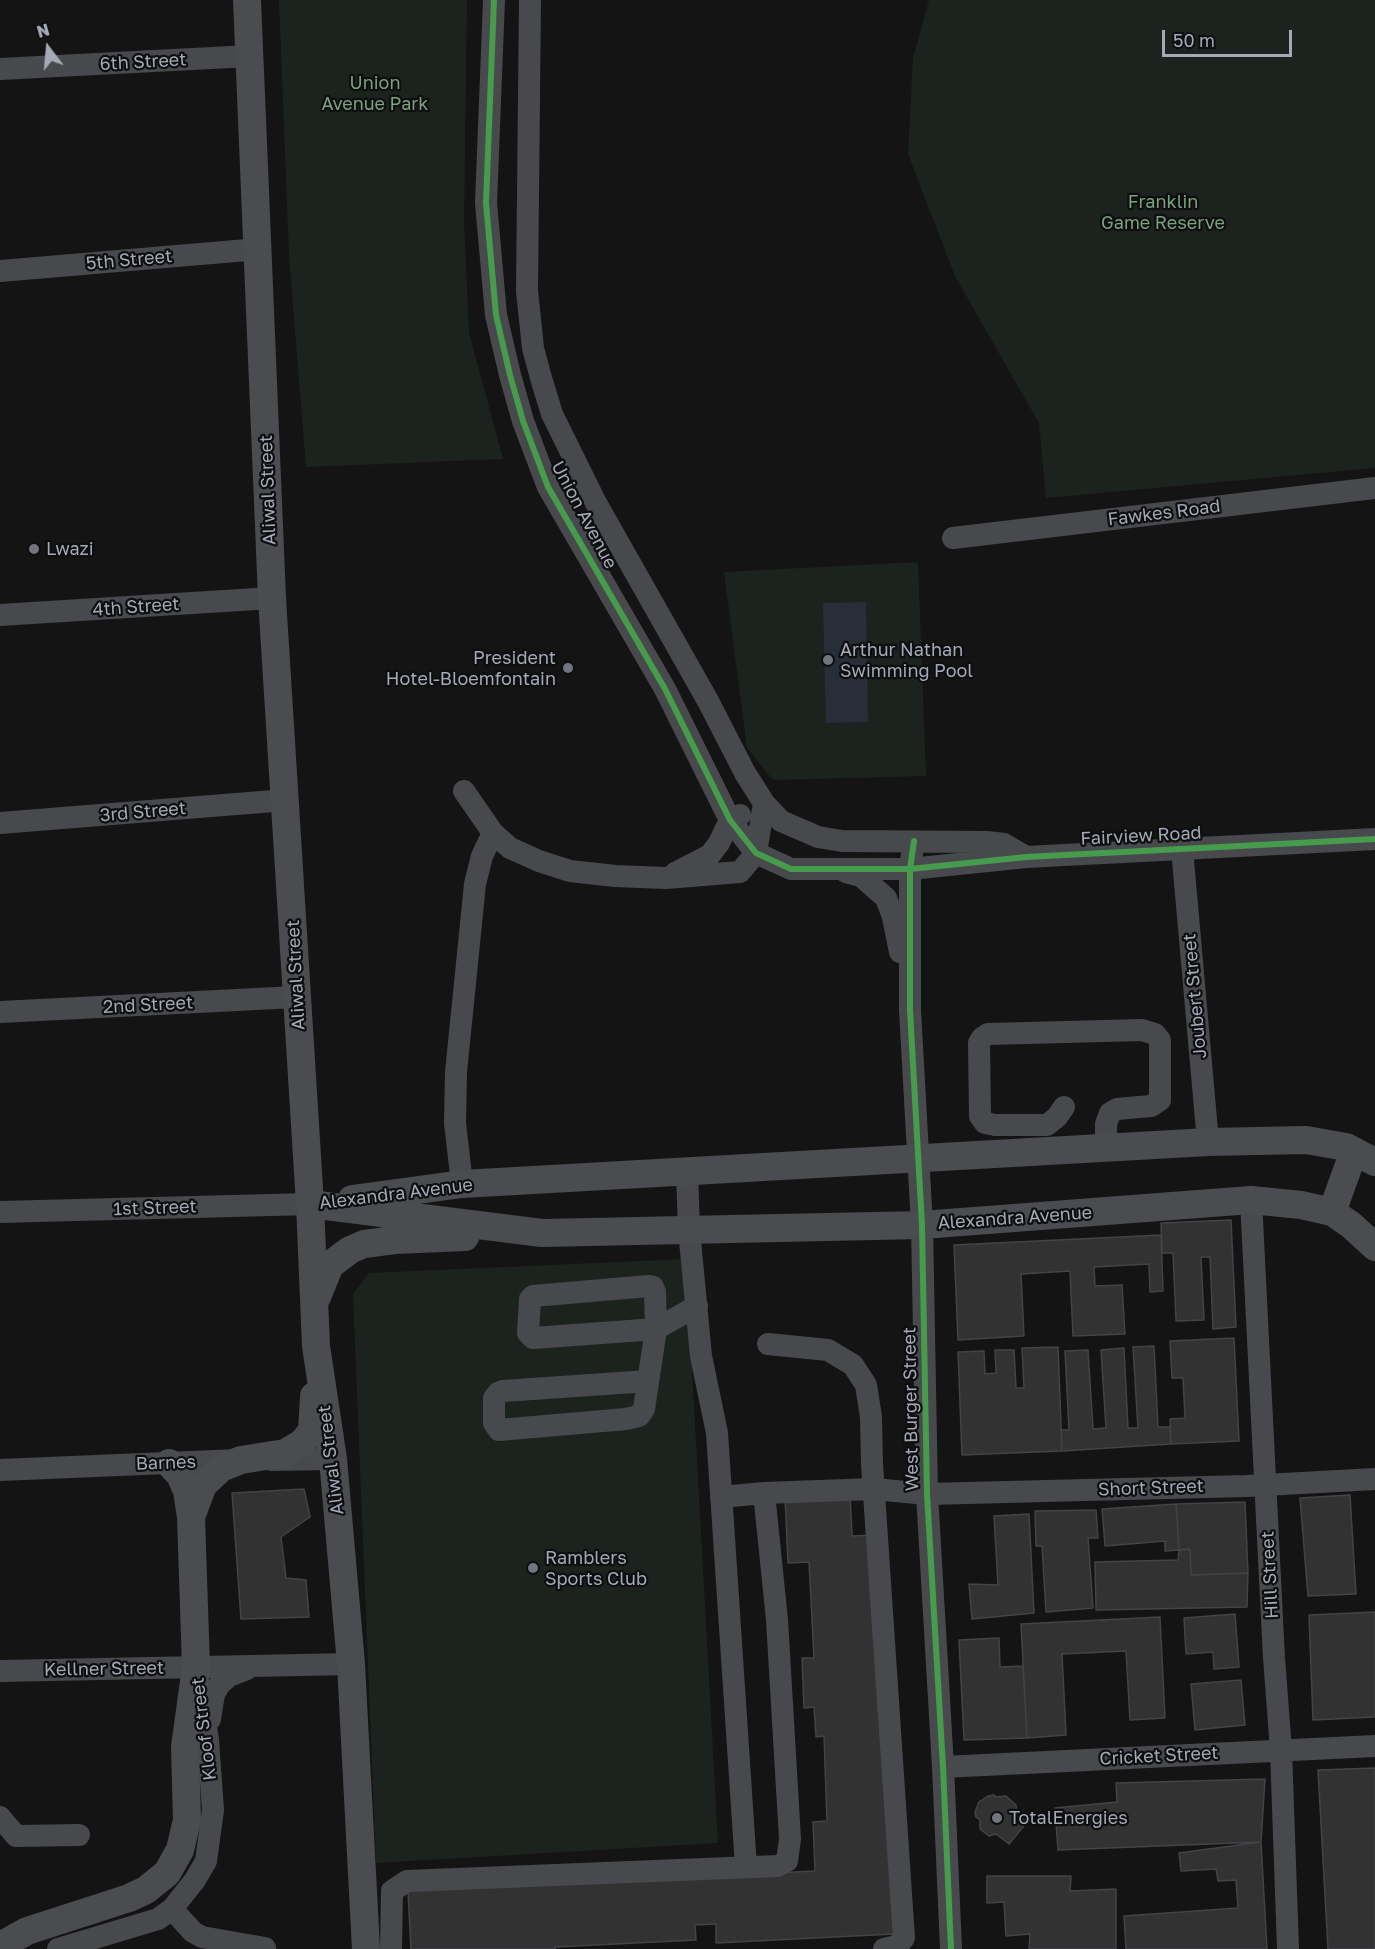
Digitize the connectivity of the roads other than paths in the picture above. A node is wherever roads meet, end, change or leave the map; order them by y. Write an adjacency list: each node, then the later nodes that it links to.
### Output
1 (247, 0): 5 (main road, Aliwal Street)
2 (494, 0): 7 (street, Union Avenue)
3 (509, 0): 7 (street)
4 (535, 5): 11 (street, Union Avenue)
5 (250, 56): 6 (street, 6th Street); 8 (main road, Aliwal Street)
6 (0, 69)
7 (486, 203): 13 (street, Union Avenue)
8 (259, 249): 9 (street, 5th Street); 14 (main road, Aliwal Street)
9 (0, 271)
10 (1375, 488): 12 (street, Fawkes Road)
11 (612, 532): 13 (street); 18 (street, Union Avenue)
12 (953, 538)
13 (584, 549): 19 (street, Union Avenue)
14 (272, 598): 15 (street, 4th Street); 17 (main road, Aliwal Street)
15 (0, 615)
16 (464, 790): 21 (street)
17 (286, 800): 20 (street, 3rd Street); 30 (main road, Aliwal Street)
18 (764, 803): 19 (street); 23 (street, Union Avenue); 25 (street)
19 (730, 820): 25 (street, Union Avenue); 29 (street)
20 (0, 823)
21 (493, 833): 29 (street); 39 (street)
22 (1375, 840): 24 (street, Fairview Road)
23 (914, 841): 26 (street, Union Avenue); 28 (street, West Burger Street)
24 (1182, 849): 26 (street, Fairview Road); 34 (street, Joubert Street)
25 (756, 853): 27 (street, Union Avenue); 29 (street)
26 (1026, 857): 28 (street, Fairview Road)
27 (833, 869): 28 (street, Union Avenue); 31 (street)
28 (910, 869): 31 (street, West Burger Street)
29 (666, 878)
30 (296, 997): 32 (street, 2nd Street); 41 (main road, Aliwal Street)
31 (910, 1010): 37 (street, West Burger Street)
32 (0, 1012)
33 (1064, 1107): 35 (street)
34 (1208, 1142): 35 (main road, Alexandra Avenue); 36 (main road, Alexandra Avenue)
35 (1106, 1148): 37 (main road, Alexandra Avenue)
36 (1365, 1156): 43 (main road)
37 (919, 1159): 38 (main road, Alexandra Avenue); 44 (street, West Burger Street)
38 (687, 1171): 39 (main road, Alexandra Avenue); 45 (street)
39 (462, 1184): 41 (main road, Alexandra Avenue)
40 (1251, 1200): 43 (main road, Alexandra Avenue); 44 (main road, Alexandra Avenue); 59 (street, Hill Street)
41 (310, 1204): 42 (street, 1st Street); 46 (main road, Alexandra Avenue); 48 (main road, Aliwal Street)
42 (0, 1212)
43 (1332, 1212): 47 (main road, Alexandra Avenue)
44 (922, 1225): 45 (main road, Alexandra Avenue); 62 (street, West Burger Street)
45 (689, 1230): 46 (main road, Alexandra Avenue); 49 (street)
46 (542, 1233): 48 (main road)
47 (1375, 1247)
48 (314, 1304): 52 (main road, Aliwal Street)
49 (697, 1306): 50 (street); 63 (street)
50 (656, 1329): 50 (street); 53 (street)
51 (768, 1344): 60 (street)
52 (316, 1346): 54 (main road, Aliwal Street); 55 (main road)
53 (648, 1382): 53 (street)
54 (333, 1459): 55 (street, Barnes); 65 (main road, Aliwal Street)
55 (241, 1460): 56 (street, Barnes); 64 (main road)
56 (169, 1463): 57 (street, Barnes); 64 (main road)
57 (0, 1470)
58 (1375, 1479): 59 (street, Short Street)
59 (1265, 1484): 62 (street, Short Street); 71 (street, Hill Street)
60 (874, 1489): 61 (street, Short Street); 62 (street, Short Street); 83 (street)
61 (764, 1493): 63 (street, Short Street); 75 (street)
62 (927, 1494): 72 (street, West Burger Street)
63 (721, 1497): 75 (street)
64 (191, 1517): 67 (main road)
65 (351, 1664): 66 (street, Kellner Street); 81 (main road, Aliwal Street)
66 (254, 1666): 67 (street, Kellner Street); 69 (street)
67 (196, 1667): 68 (street, Kellner Street); 69 (street, Kloof Street); 78 (main road, Kloof Street)
68 (0, 1671)
69 (208, 1740): 76 (street, Kloof Street)
70 (1375, 1746): 71 (street, Cricket Street)
71 (1281, 1750): 72 (street, Cricket Street); 85 (street, Hill Street)
72 (943, 1767): 84 (street, West Burger Street)
73 (0, 1817): 74 (street)
74 (79, 1835)
75 (746, 1867): 82 (street)
76 (172, 1909): 77 (street, Kloof Street); 79 (street)
77 (83, 1945): 80 (street, Kloof Street)
78 (0, 1946)
79 (265, 1948)
80 (58, 1949)
81 (366, 1949)
82 (391, 1949)
83 (884, 1949)
84 (951, 1949)
85 (1288, 1949)

